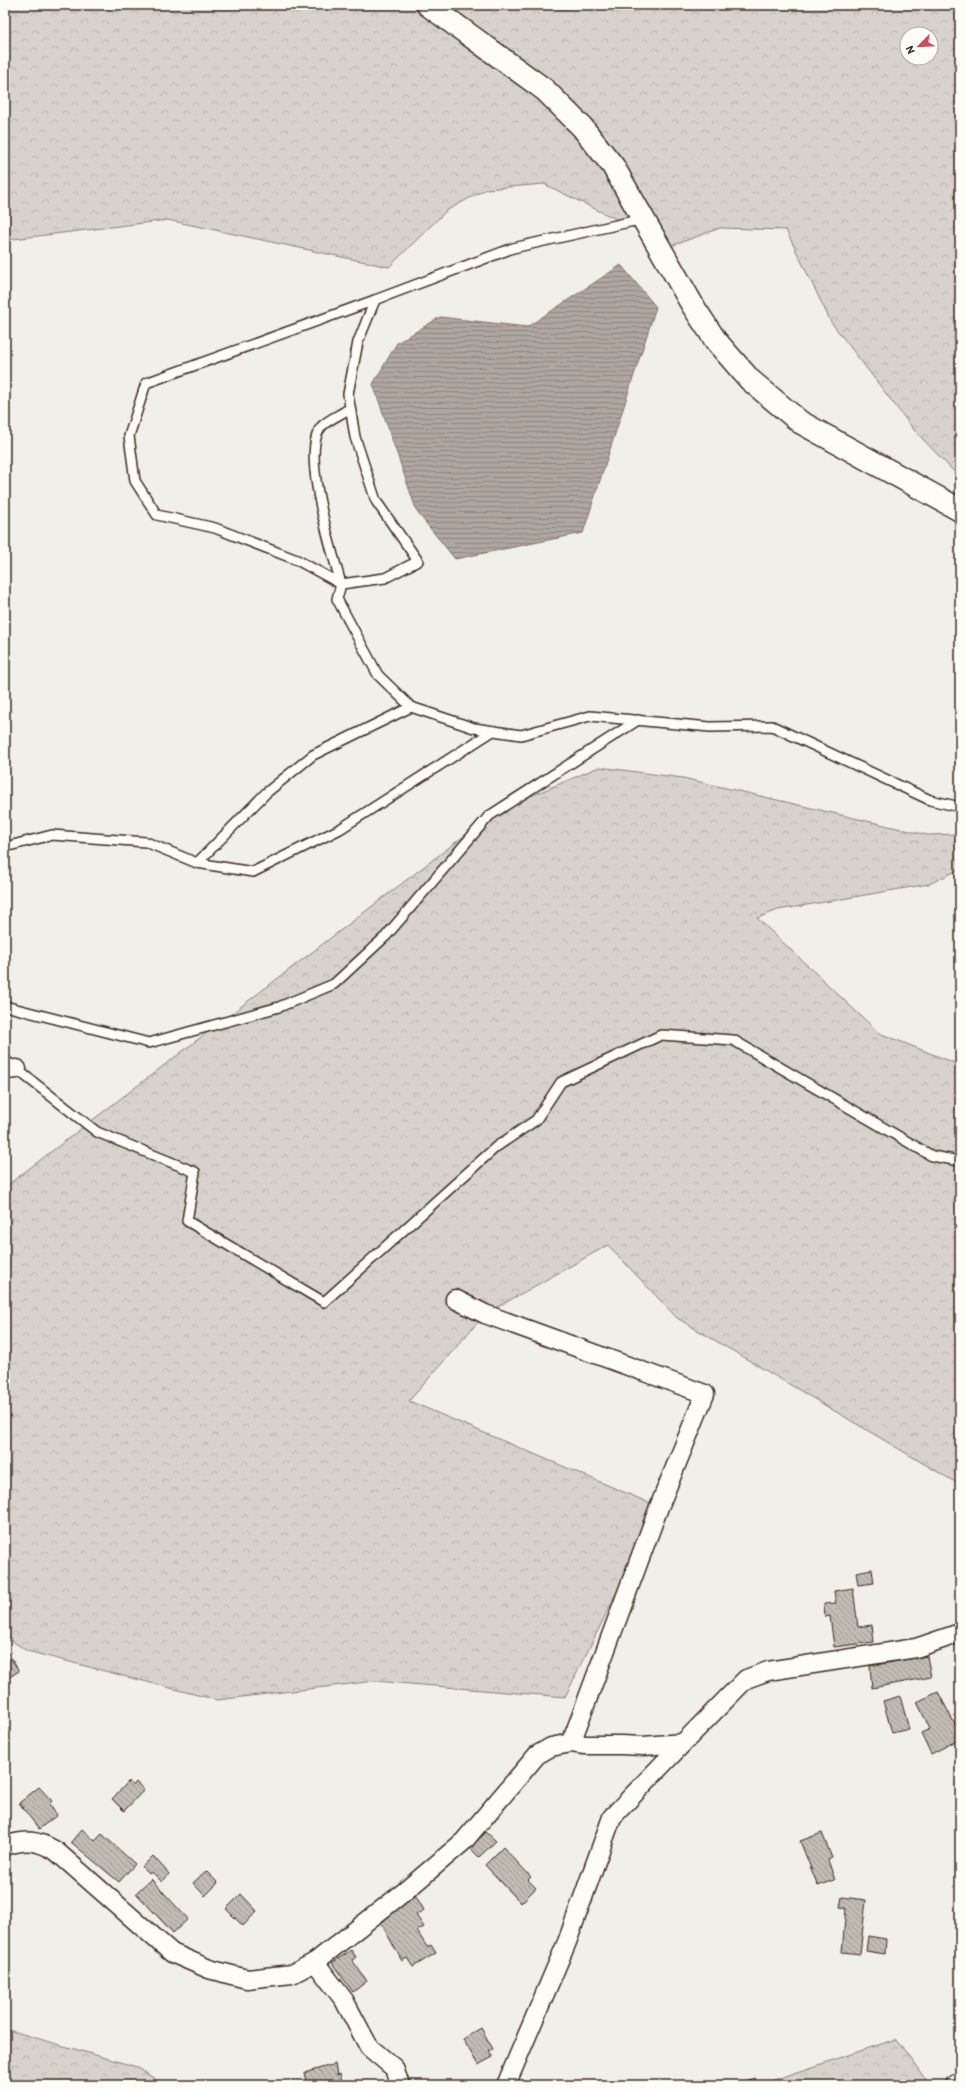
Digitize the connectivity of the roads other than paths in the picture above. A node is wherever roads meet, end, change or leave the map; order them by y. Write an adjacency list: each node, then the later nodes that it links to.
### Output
1 (428, 5): 2 (street)
2 (645, 219): 3 (lane); 5 (street)
3 (375, 300): 4 (lane); 6 (lane)
4 (350, 408): 6 (lane); 6 (lane)
5 (960, 510)
6 (341, 584): 7 (lane)
7 (411, 708): 9 (lane); 12 (lane)
8 (638, 720): 9 (lane); 10 (lane); 13 (lane)
9 (493, 731): 12 (lane)
10 (960, 807)
11 (5, 847): 12 (lane)
12 (197, 864)
13 (5, 1006)
14 (9, 1067): 15 (lane)
15 (960, 1161)
16 (455, 1299): 18 (street)
17 (960, 1633): 19 (street)
18 (571, 1743): 19 (street); 21 (street)
19 (683, 1743): 24 (street)
20 (5, 1846): 21 (street)
21 (315, 1962): 23 (street)
22 (960, 2082): 25 (street)
23 (400, 2085)
24 (506, 2085)
25 (954, 2085)

